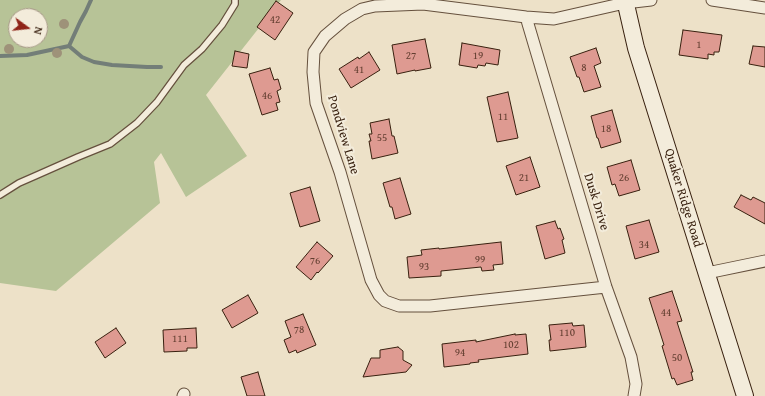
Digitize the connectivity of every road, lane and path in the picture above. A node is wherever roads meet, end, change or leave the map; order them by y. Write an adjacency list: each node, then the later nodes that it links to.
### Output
1 (235, 0): 7 (lane)
2 (651, 0): 4 (street, Pondview Lane)
3 (712, 0): 5 (street)
4 (625, 2): 6 (street, Pondview Lane); 9 (street, Quaker Ridge Road)
5 (765, 8)
6 (526, 17): 10 (street, Dusk Drive); 10 (street, Pondview Lane)
7 (0, 195)
8 (765, 261): 9 (street)
9 (706, 274): 12 (street, Quaker Ridge Road)
10 (606, 287): 11 (street, Dusk Drive)
11 (634, 396)
12 (745, 396)

